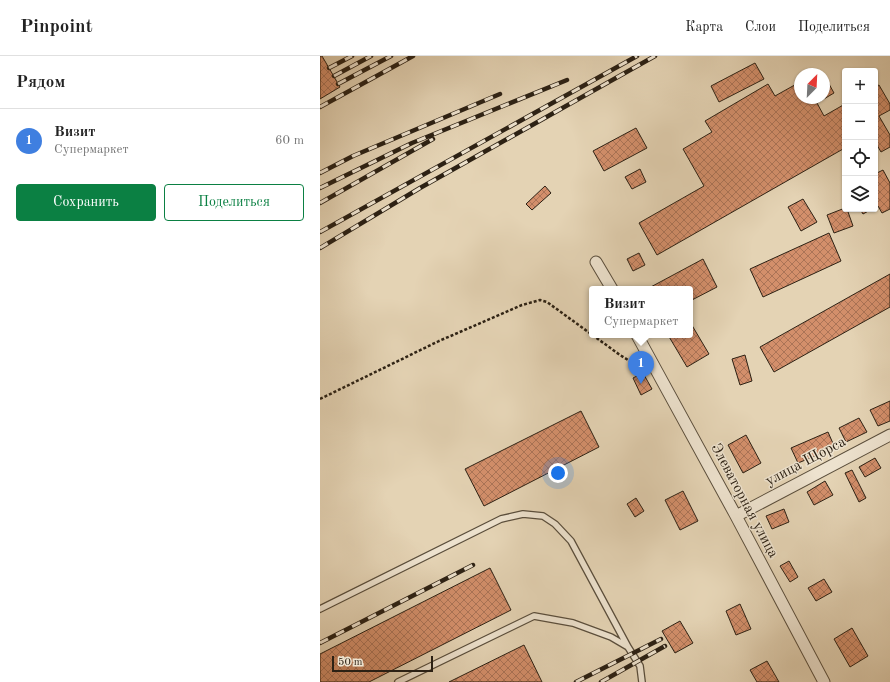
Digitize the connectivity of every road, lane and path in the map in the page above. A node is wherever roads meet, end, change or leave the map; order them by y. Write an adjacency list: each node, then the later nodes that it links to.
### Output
1 (596, 262): 2 (street)
2 (610, 286)
3 (589, 332): 7 (path)
4 (597, 338): 6 (path)
5 (638, 338): 9 (street, Элеваторная улица)
6 (644, 370)
7 (320, 399)
8 (890, 435): 9 (street, улица Щорса)
9 (736, 516): 14 (street, Элеваторная улица)
10 (320, 609): 11 (lane)
11 (628, 646): 12 (lane); 13 (lane)
12 (398, 682)
13 (642, 682)
14 (824, 682)

